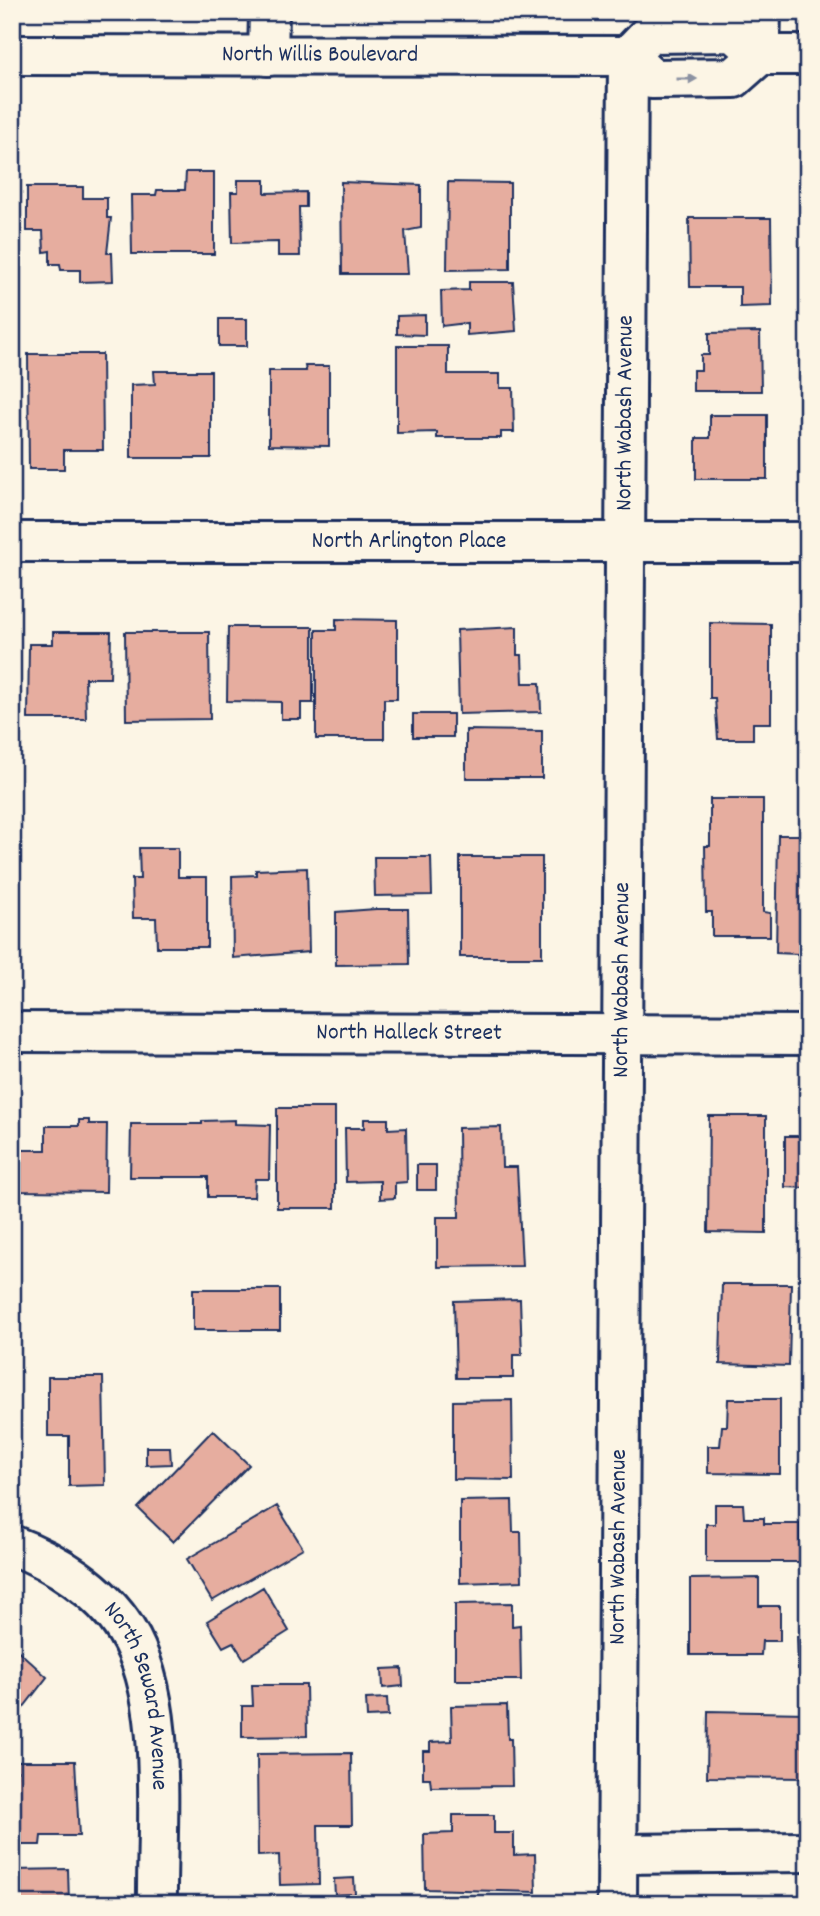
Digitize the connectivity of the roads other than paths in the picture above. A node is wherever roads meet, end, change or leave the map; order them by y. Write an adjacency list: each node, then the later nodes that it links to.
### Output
1 (268, 12): 6 (street)
2 (761, 12): 4 (street)
3 (12, 55): 6 (street, North Willis Boulevard)
4 (760, 55): 5 (street); 7 (street)
5 (808, 55)
6 (268, 56): 7 (street, North Willis Boulevard)
7 (628, 56): 10 (street, North Wabash Avenue)
8 (808, 541): 10 (street, North Arlington Place)
9 (12, 542): 10 (street, North Arlington Place)
10 (624, 542): 12 (street, North Wabash Avenue)
11 (12, 1032): 12 (street, North Halleck Street)
12 (621, 1034): 13 (street, North Halleck Street); 16 (street, North Wabash Avenue)
13 (808, 1035)
14 (12, 1545): 17 (street, North Seward Avenue)
15 (808, 1852): 16 (street)
16 (617, 1854): 18 (street, North Wabash Avenue)
17 (157, 1904)
18 (617, 1904)

